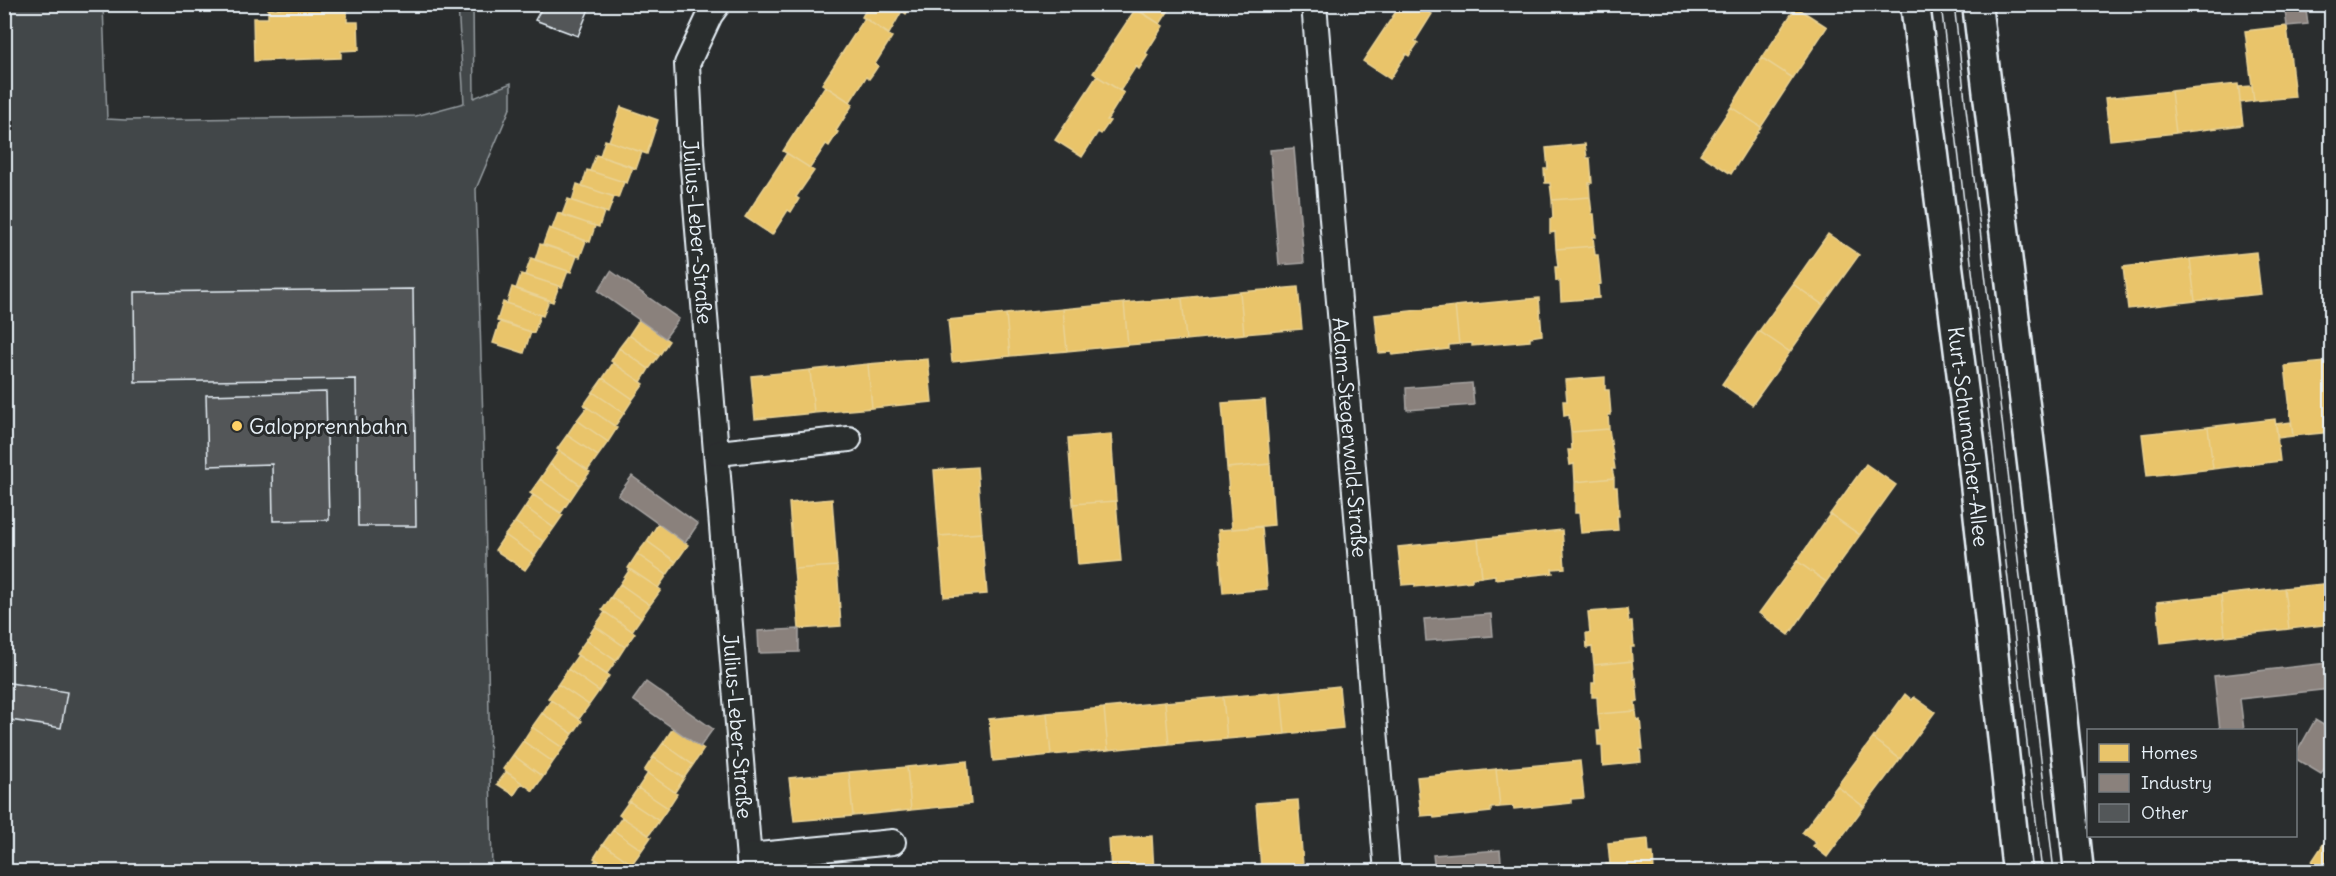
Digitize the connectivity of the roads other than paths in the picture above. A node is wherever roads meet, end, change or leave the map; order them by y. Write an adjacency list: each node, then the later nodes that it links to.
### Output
1 (1314, 4): 9 (street, Adam-Stegerwald-Straße)
2 (1915, 4): 10 (street, Kurt-Schumacher-Allee)
3 (1977, 4): 11 (street)
4 (714, 10): 6 (street, Julius-Leber-Straße)
5 (849, 438): 6 (street)
6 (718, 453): 8 (street, Julius-Leber-Straße)
7 (893, 842): 8 (street, Julius-Leber-Straße)
8 (749, 864)
9 (1387, 872)
10 (2017, 872)
11 (2079, 872)

